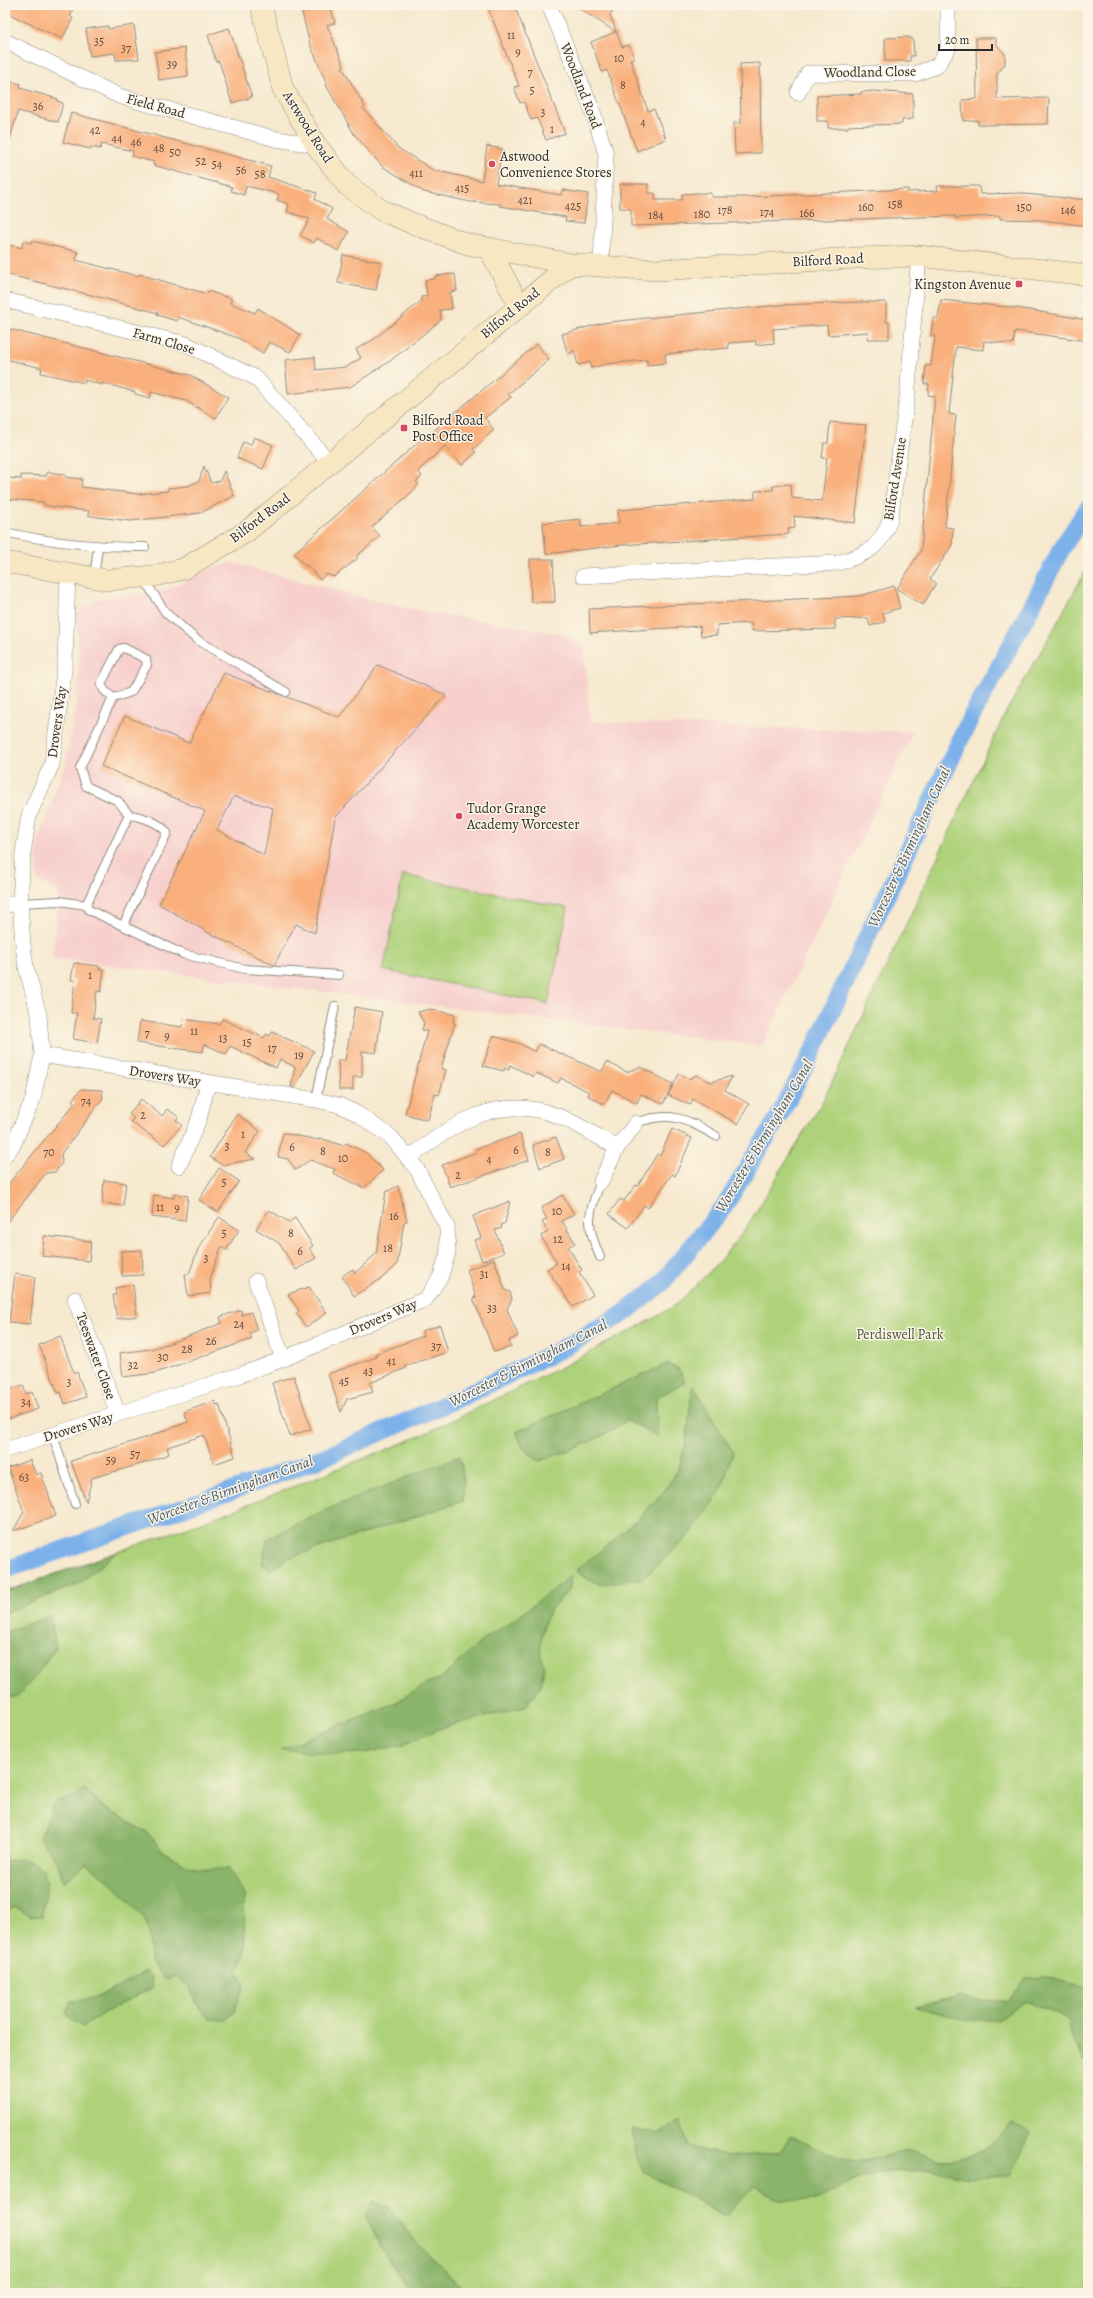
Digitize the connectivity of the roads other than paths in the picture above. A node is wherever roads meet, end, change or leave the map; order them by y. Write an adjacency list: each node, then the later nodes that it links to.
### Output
1 (261, 5): 6 (main road, Astwood Road)
2 (549, 5): 10 (street, Woodland Road)
3 (948, 5): 5 (street, Woodland Close)
4 (5, 41): 6 (street, Field Road)
5 (798, 93)
6 (316, 145): 7 (main road, Astwood Road)
7 (489, 249): 9 (main road, Astwood Road); 13 (main road)
8 (919, 256): 10 (main road, Bilford Road); 11 (main road, Bilford Road); 20 (street, Bilford Avenue)
9 (571, 264): 10 (main road, Bilford Road); 13 (main road, Bilford Road)
10 (600, 265)
11 (1088, 275)
12 (5, 300): 14 (street, Farm Close)
13 (519, 305): 14 (main road, Bilford Road)
14 (330, 463): 21 (main road, Bilford Road)
15 (5, 532): 16 (lane)
16 (98, 547): 17 (lane); 22 (lane)
17 (145, 547)
18 (5, 562): 19 (main road, Bilford Road)
19 (68, 574): 22 (main road, Bilford Road); 26 (street, Drovers Way)
20 (583, 576)
21 (143, 577): 22 (main road, Bilford Road); 23 (lane)
22 (94, 578)
23 (286, 692)
24 (113, 698): 24 (lane); 25 (lane)
25 (129, 815): 28 (lane); 29 (lane)
26 (20, 904): 27 (street); 28 (lane); 32 (street, Drovers Way)
27 (5, 905)
28 (86, 905): 29 (lane)
29 (123, 926): 30 (lane)
30 (339, 975)
31 (335, 1006): 34 (lane)
32 (42, 1055): 33 (street, Drovers Way); 38 (street, Drovers Way)
33 (208, 1083): 34 (street, Drovers Way); 40 (street)
34 (316, 1100): 39 (street, Drovers Way)
35 (636, 1123): 36 (lane); 37 (street)
36 (716, 1136)
37 (617, 1148): 39 (street); 41 (street)
38 (5, 1154)
39 (408, 1159): 45 (street, Drovers Way)
40 (179, 1166)
41 (601, 1181): 42 (lane)
42 (600, 1257)
43 (256, 1281): 45 (street)
44 (75, 1298): 46 (street, Teeswater Close)
45 (283, 1359): 46 (street, Drovers Way)
46 (118, 1414): 47 (street, Drovers Way)
47 (53, 1434): 48 (street, Drovers Way); 49 (lane)
48 (5, 1450)
49 (75, 1504)

